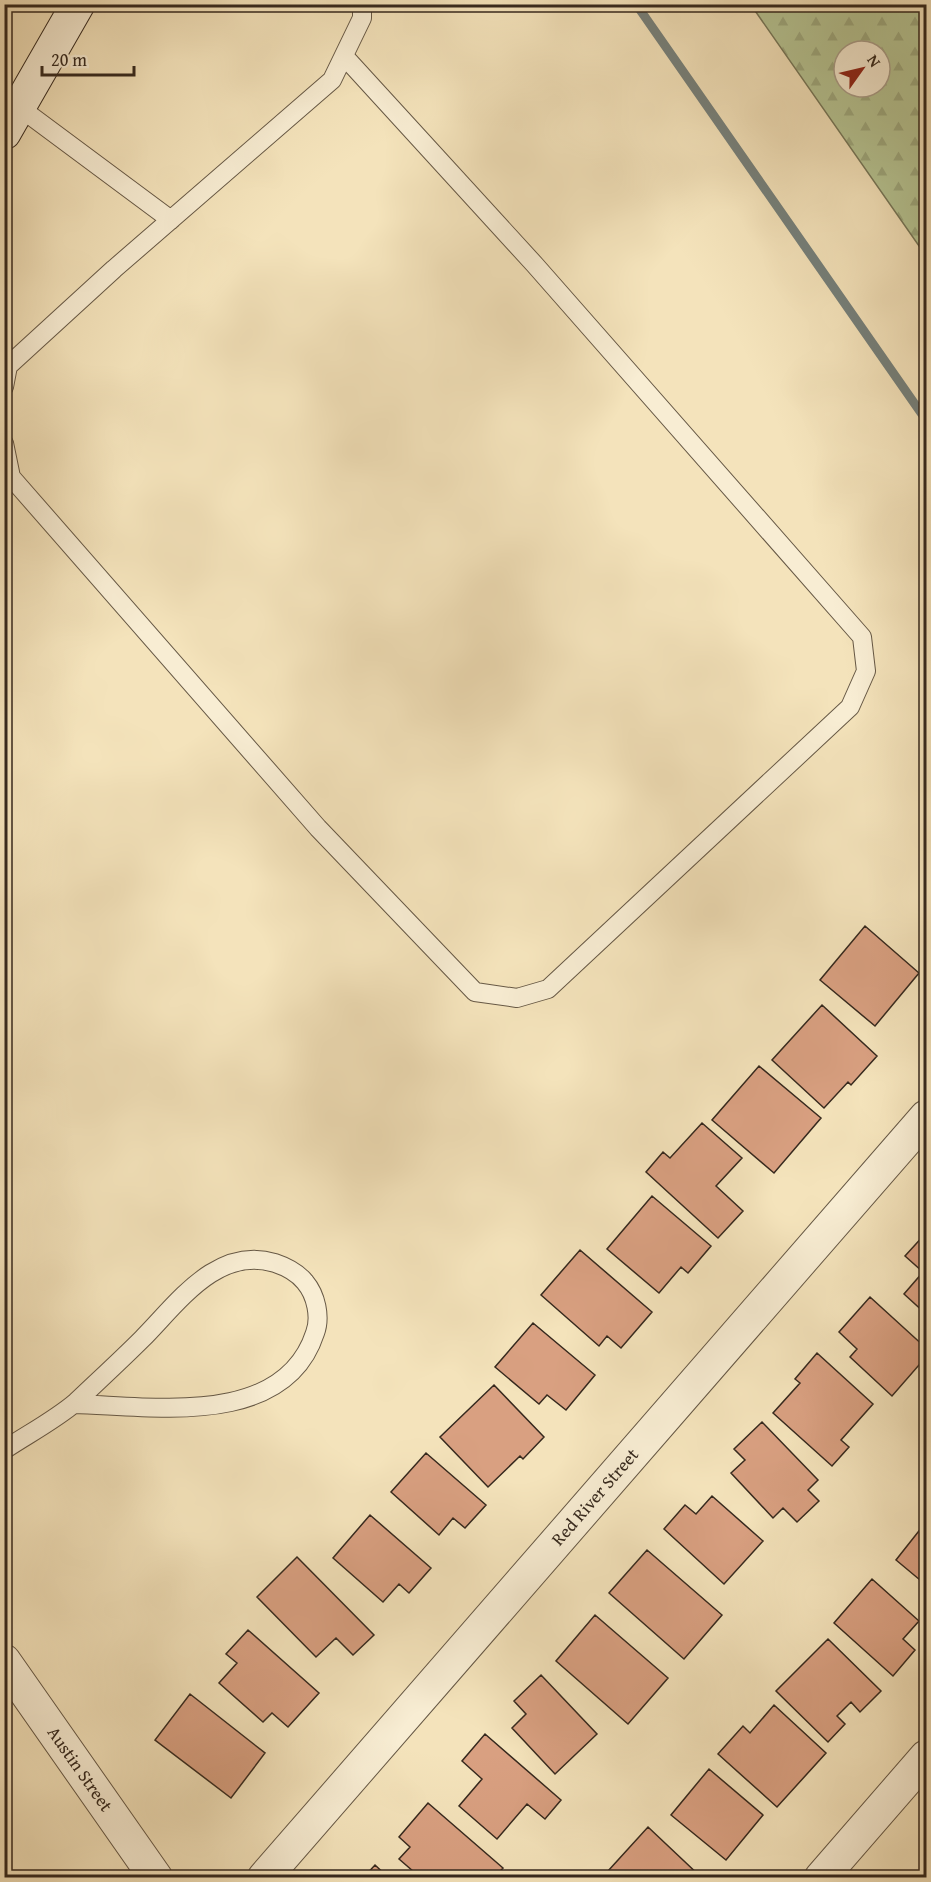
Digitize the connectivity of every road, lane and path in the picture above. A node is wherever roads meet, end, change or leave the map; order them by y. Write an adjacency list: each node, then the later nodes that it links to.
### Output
1 (78, 4): 4 (street)
2 (362, 4): 3 (lane)
3 (344, 56): 5 (lane); 7 (lane)
4 (12, 120): 5 (lane)
5 (171, 220): 6 (lane)
6 (4, 387)
7 (4, 442)
8 (927, 1117): 14 (street, Red River Street)
9 (74, 1404): 9 (lane); 10 (lane)
10 (4, 1450)
11 (4, 1661): 13 (street, Austin Street)
12 (927, 1757): 15 (street)
13 (156, 1878)
14 (264, 1878)
15 (821, 1878)

